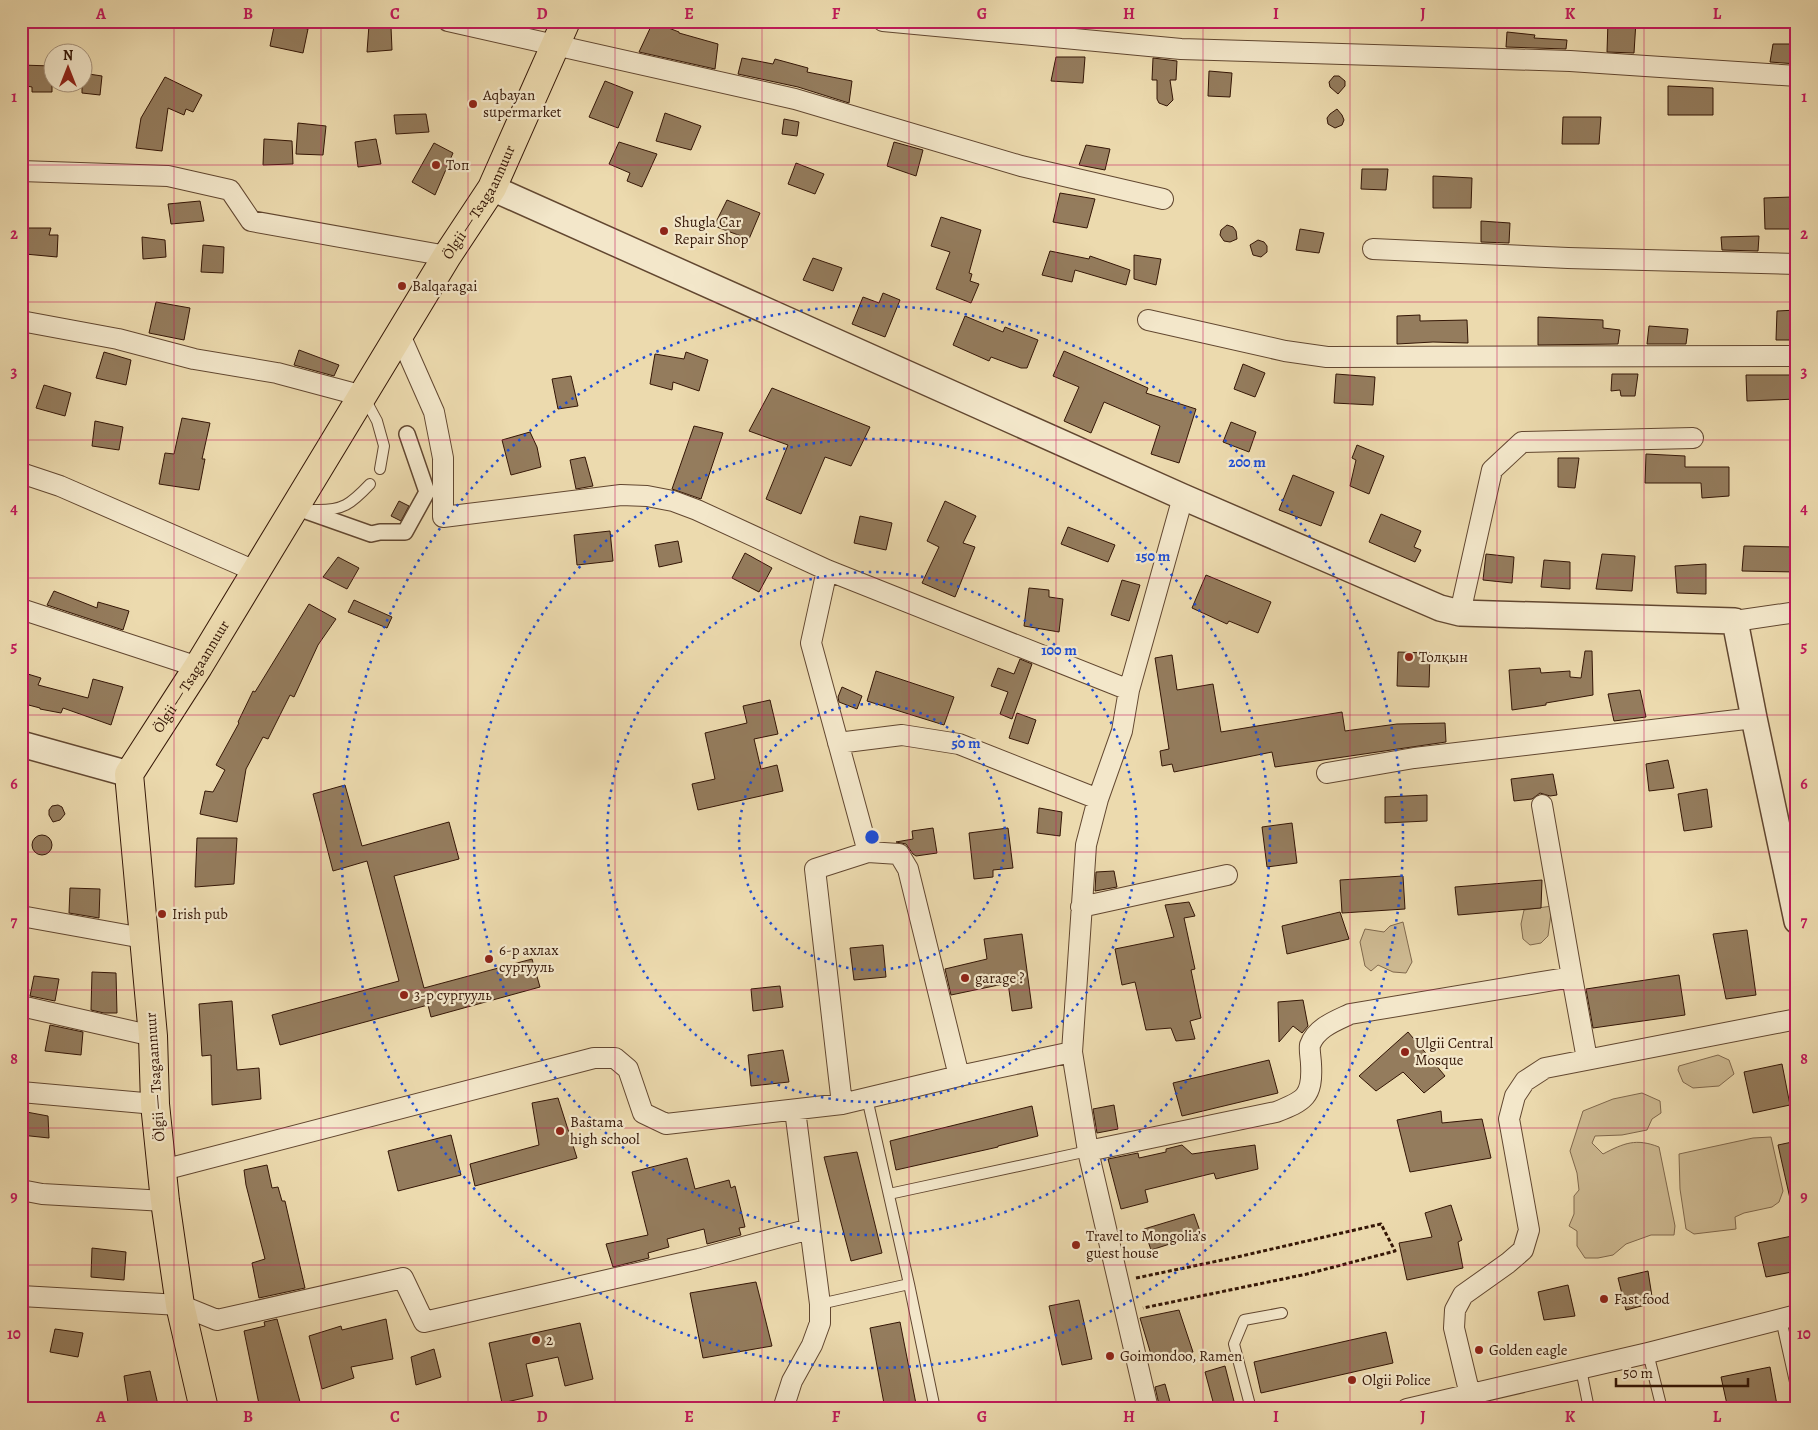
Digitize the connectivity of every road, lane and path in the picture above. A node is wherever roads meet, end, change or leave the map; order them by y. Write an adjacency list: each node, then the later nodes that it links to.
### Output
1 (448, 21): 3 (street)
2 (883, 21): 4 (street)
3 (561, 33): 6 (highway, Ölgii — Tsagaannuur); 7 (street)
4 (1797, 76)
5 (21, 172): 9 (street)
6 (492, 188): 9 (highway, Ölgii — Tsagaannuur); 21 (street)
7 (1163, 199)
8 (1373, 249): 10 (street)
9 (447, 256): 13 (highway, Ölgii — Tsagaannuur)
10 (1797, 264)
11 (1148, 320): 14 (street)
12 (21, 321): 15 (street)
13 (400, 335): 15 (highway, Ölgii — Tsagaannuur); 23 (street)
14 (1797, 356)
15 (363, 396): 18 (lane); 22 (highway, Ölgii — Tsagaannuur)
16 (407, 434): 22 (street)
17 (1693, 438): 27 (street)
18 (380, 469)
19 (21, 473): 24 (street)
20 (370, 484): 22 (lane)
21 (1183, 497): 27 (street); 30 (street)
22 (298, 509): 24 (highway, Ölgii — Tsagaannuur)
23 (827, 570): 30 (street); 32 (street)
24 (255, 571): 29 (highway, Ölgii — Tsagaannuur)
25 (21, 609): 29 (street)
26 (1797, 612): 28 (street)
27 (1460, 613): 28 (street)
28 (1735, 621): 31 (street)
29 (198, 667): 35 (highway, Ölgii — Tsagaannuur)
30 (1129, 690): 36 (street)
31 (1754, 718): 34 (street); 42 (street)
32 (838, 743): 36 (street); 38 (street)
33 (21, 744): 35 (street)
34 (1327, 773)
35 (129, 774): 43 (highway, Ölgii — Tsagaannuur)
36 (1098, 799): 40 (street)
37 (1542, 805): 44 (street)
38 (868, 852): 50 (street); 54 (street)
39 (1227, 875): 40 (street)
40 (1081, 907): 48 (street)
41 (21, 916): 43 (street)
42 (1797, 920)
43 (143, 938): 47 (highway, Ölgii — Tsagaannuur)
44 (1572, 977): 49 (street); 56 (street)
45 (21, 1006): 47 (street)
46 (1797, 1019): 49 (street)
47 (153, 1036): 53 (highway, Ölgii — Tsagaannuur)
48 (1072, 1052): 50 (street); 56 (street)
49 (1587, 1059): 73 (street)
50 (959, 1076): 52 (street)
51 (21, 1092): 53 (street)
52 (867, 1098): 54 (street); 59 (lane)
53 (155, 1104): 57 (highway, Ölgii — Tsagaannuur)
54 (842, 1104): 55 (street)
55 (795, 1110): 57 (street); 61 (street)
56 (1088, 1151): 59 (lane); 62 (street)
57 (163, 1170): 60 (highway, Ölgii — Tsagaannuur)
58 (21, 1190): 60 (street)
59 (889, 1194): 63 (lane)
60 (165, 1201): 66 (highway, Ölgii — Tsagaannuur)
61 (810, 1229): 65 (street); 66 (street)
62 (1118, 1282): 67 (street); 67 (path)
63 (910, 1284): 65 (lane); 76 (lane)
64 (21, 1296): 66 (street)
65 (820, 1304): 75 (street)
66 (180, 1305): 74 (highway, Ölgii — Tsagaannuur)
67 (1125, 1312): 77 (street)
68 (1282, 1313): 78 (lane)
69 (1789, 1317): 70 (street); 72 (lane)
70 (1648, 1353): 71 (street); 81 (lane)
71 (1581, 1369): 73 (street); 80 (lane)
72 (1797, 1391)
73 (1470, 1395): 79 (street)
74 (204, 1409)
75 (783, 1409)
76 (935, 1409)
77 (1148, 1409)
78 (1251, 1409)
79 (1407, 1409)
80 (1589, 1409)
81 (1662, 1409)

